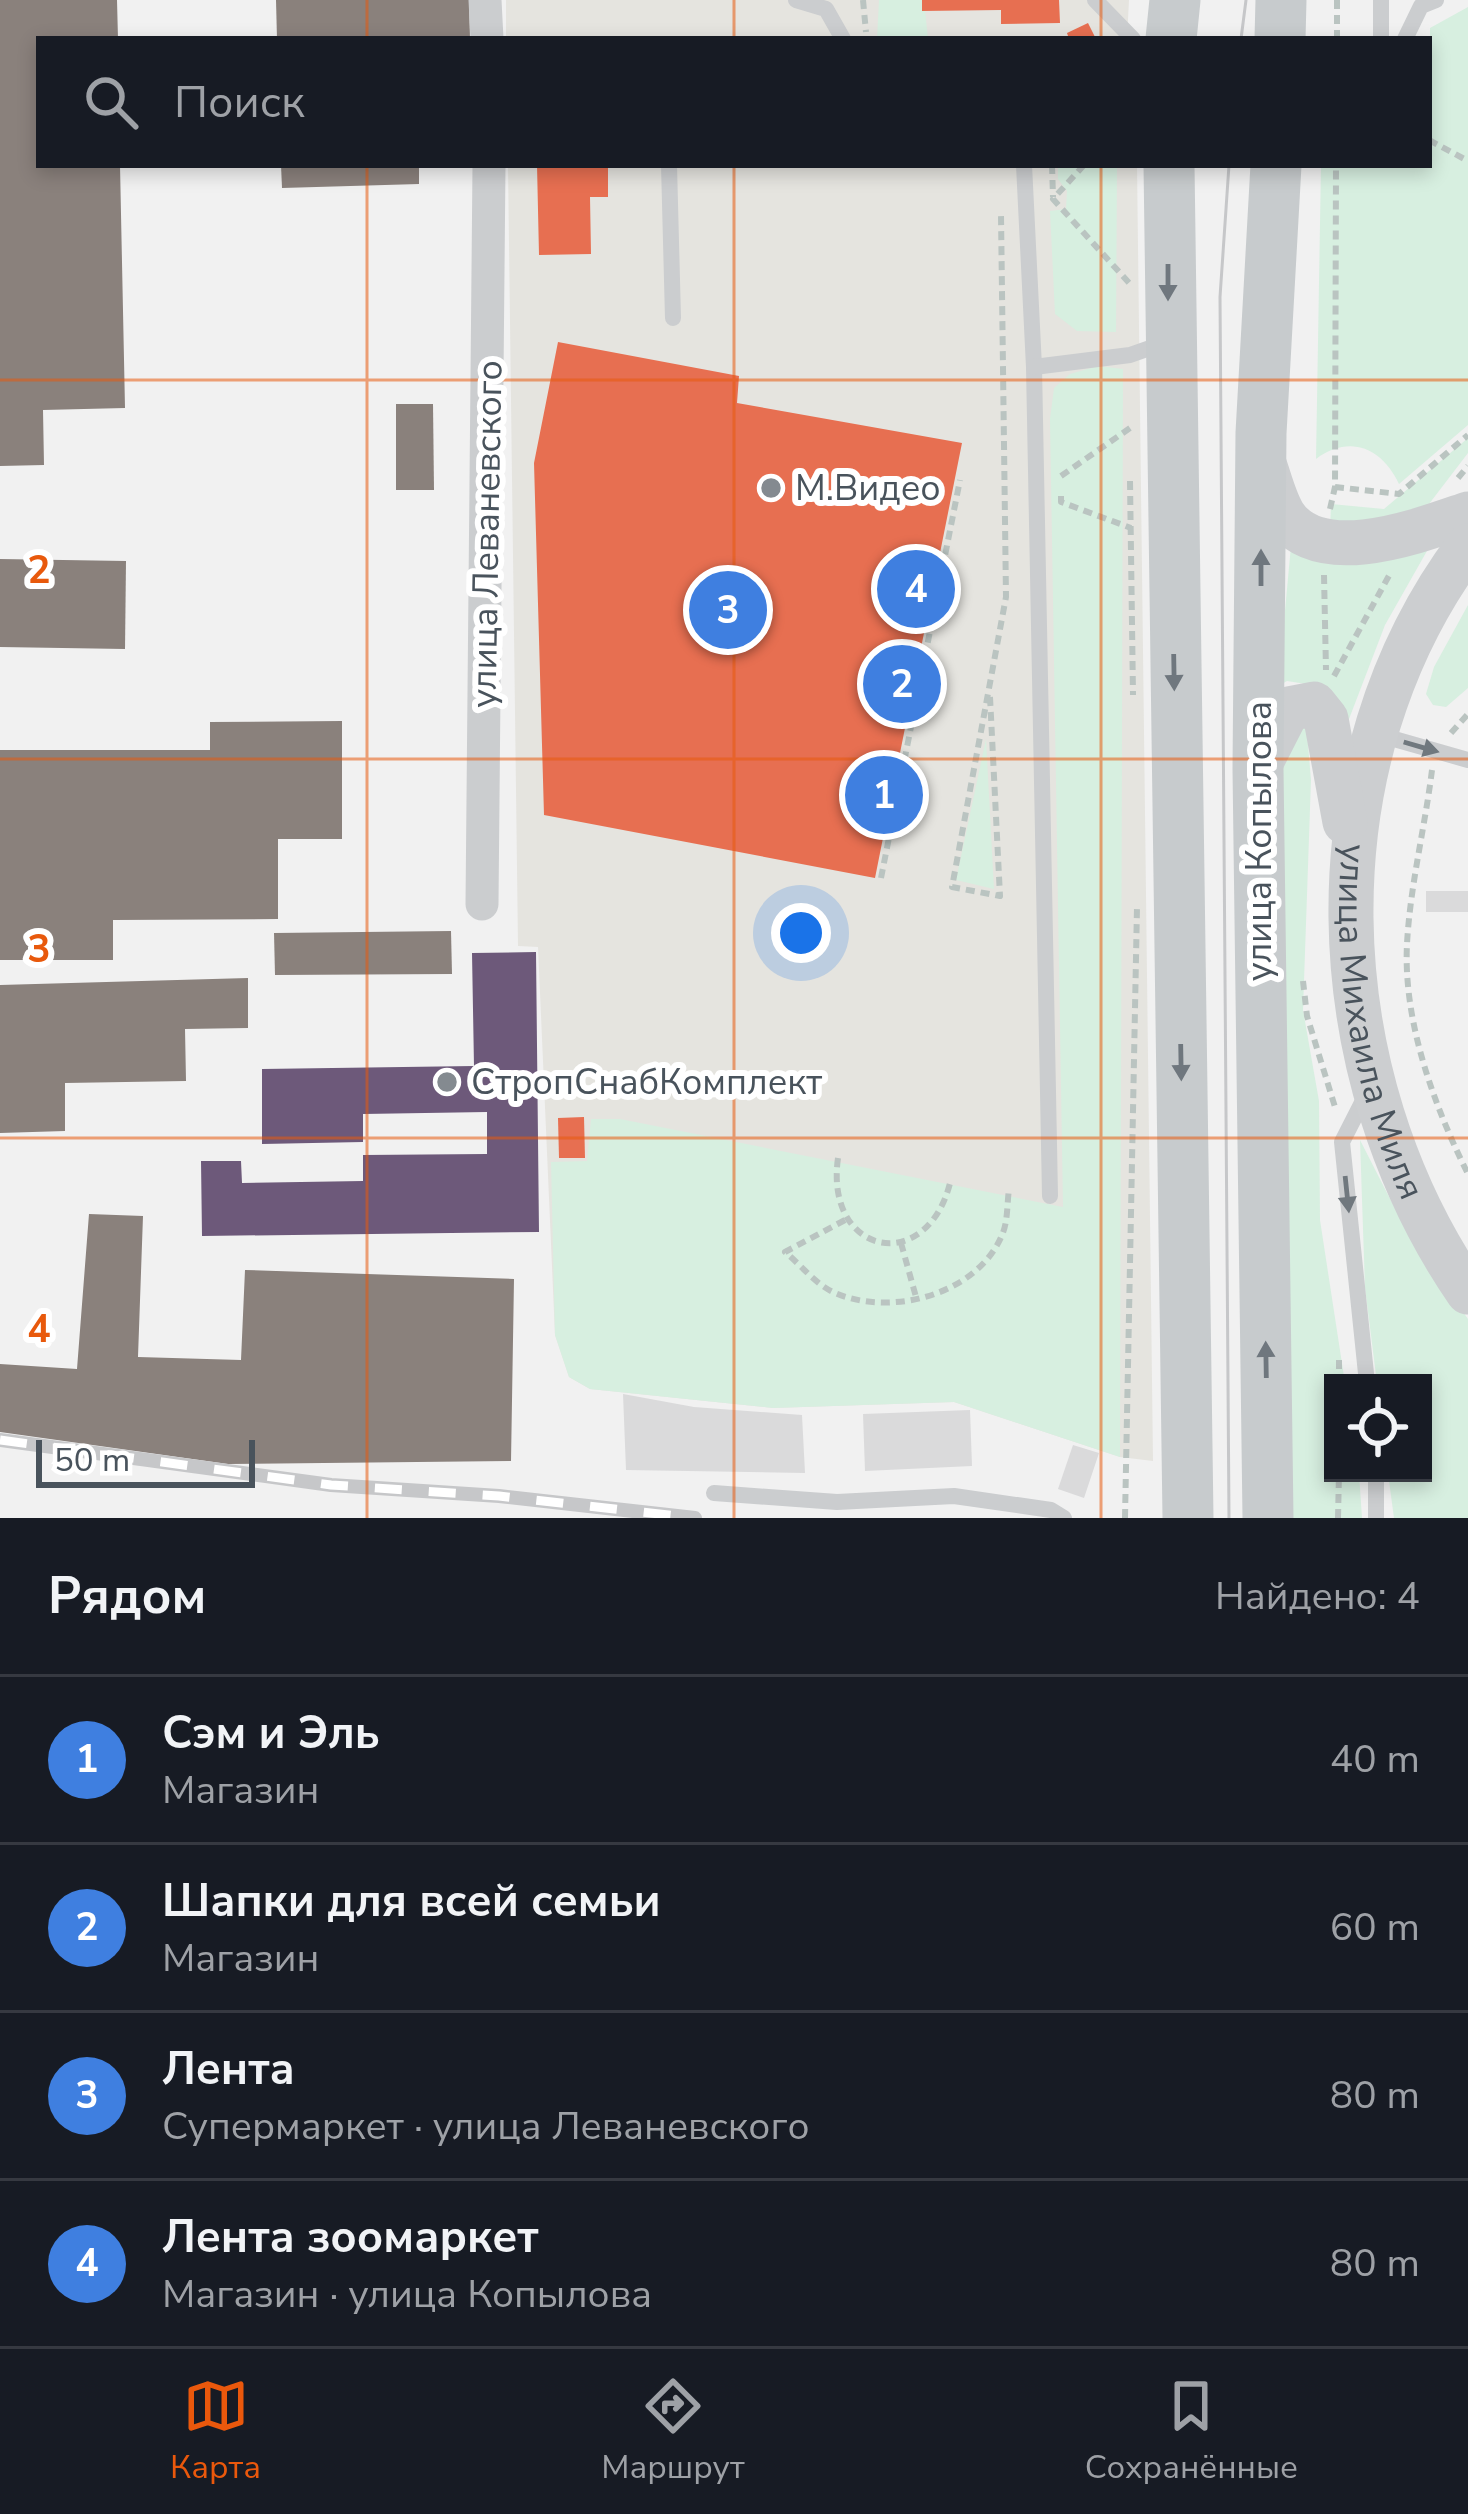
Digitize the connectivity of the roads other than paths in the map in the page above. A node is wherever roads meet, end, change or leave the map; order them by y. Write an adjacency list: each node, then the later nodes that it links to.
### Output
1 (485, 0): 7 (street)
2 (796, 0): 8 (lane)
3 (1095, 0): 9 (lane)
4 (1174, 0): 10 (main road)
5 (1381, 0): 11 (lane)
6 (1429, 3): 12 (lane)
7 (487, 36)
8 (842, 36)
9 (1130, 36)
10 (1172, 36)
11 (1381, 36)
12 (1407, 36)
13 (489, 168): 28 (street, улица Леваневского)
14 (669, 168): 18 (lane)
15 (1024, 168): 20 (lane)
16 (1169, 168): 19 (main road, one-way to 19)
17 (1276, 168): 21 (main road, улица Копылова)
18 (673, 318)
19 (1149, 349): 20 (lane); 37 (main road, one-way to 37)
20 (1034, 367): 30 (lane)
21 (1261, 456): 22 (main road); 26 (main road, улица Копылова, one-way to 21)
22 (1468, 514)
23 (1468, 546): 24 (main road, улица Михаила Миля)
24 (1373, 734): 25 (lane, one-way to 25); 27 (main road, улица Михаила Миля)
25 (1468, 760)
26 (1258, 769): 27 (main road); 38 (main road, улица Копылова, one-way to 26)
27 (1354, 870): 29 (main road, улица Михаила Миля)
28 (482, 904)
29 (1371, 1085): 31 (main road, улица Михаила Миля); 32 (lane, one-way to 32)
30 (1050, 1196)
31 (1468, 1292)
32 (1366, 1374)
33 (1376, 1482): 39 (lane)
34 (714, 1493): 35 (lane)
35 (837, 1510): 36 (lane)
36 (1064, 1518)
37 (1188, 1518)
38 (1268, 1518)
39 (1376, 1518)

